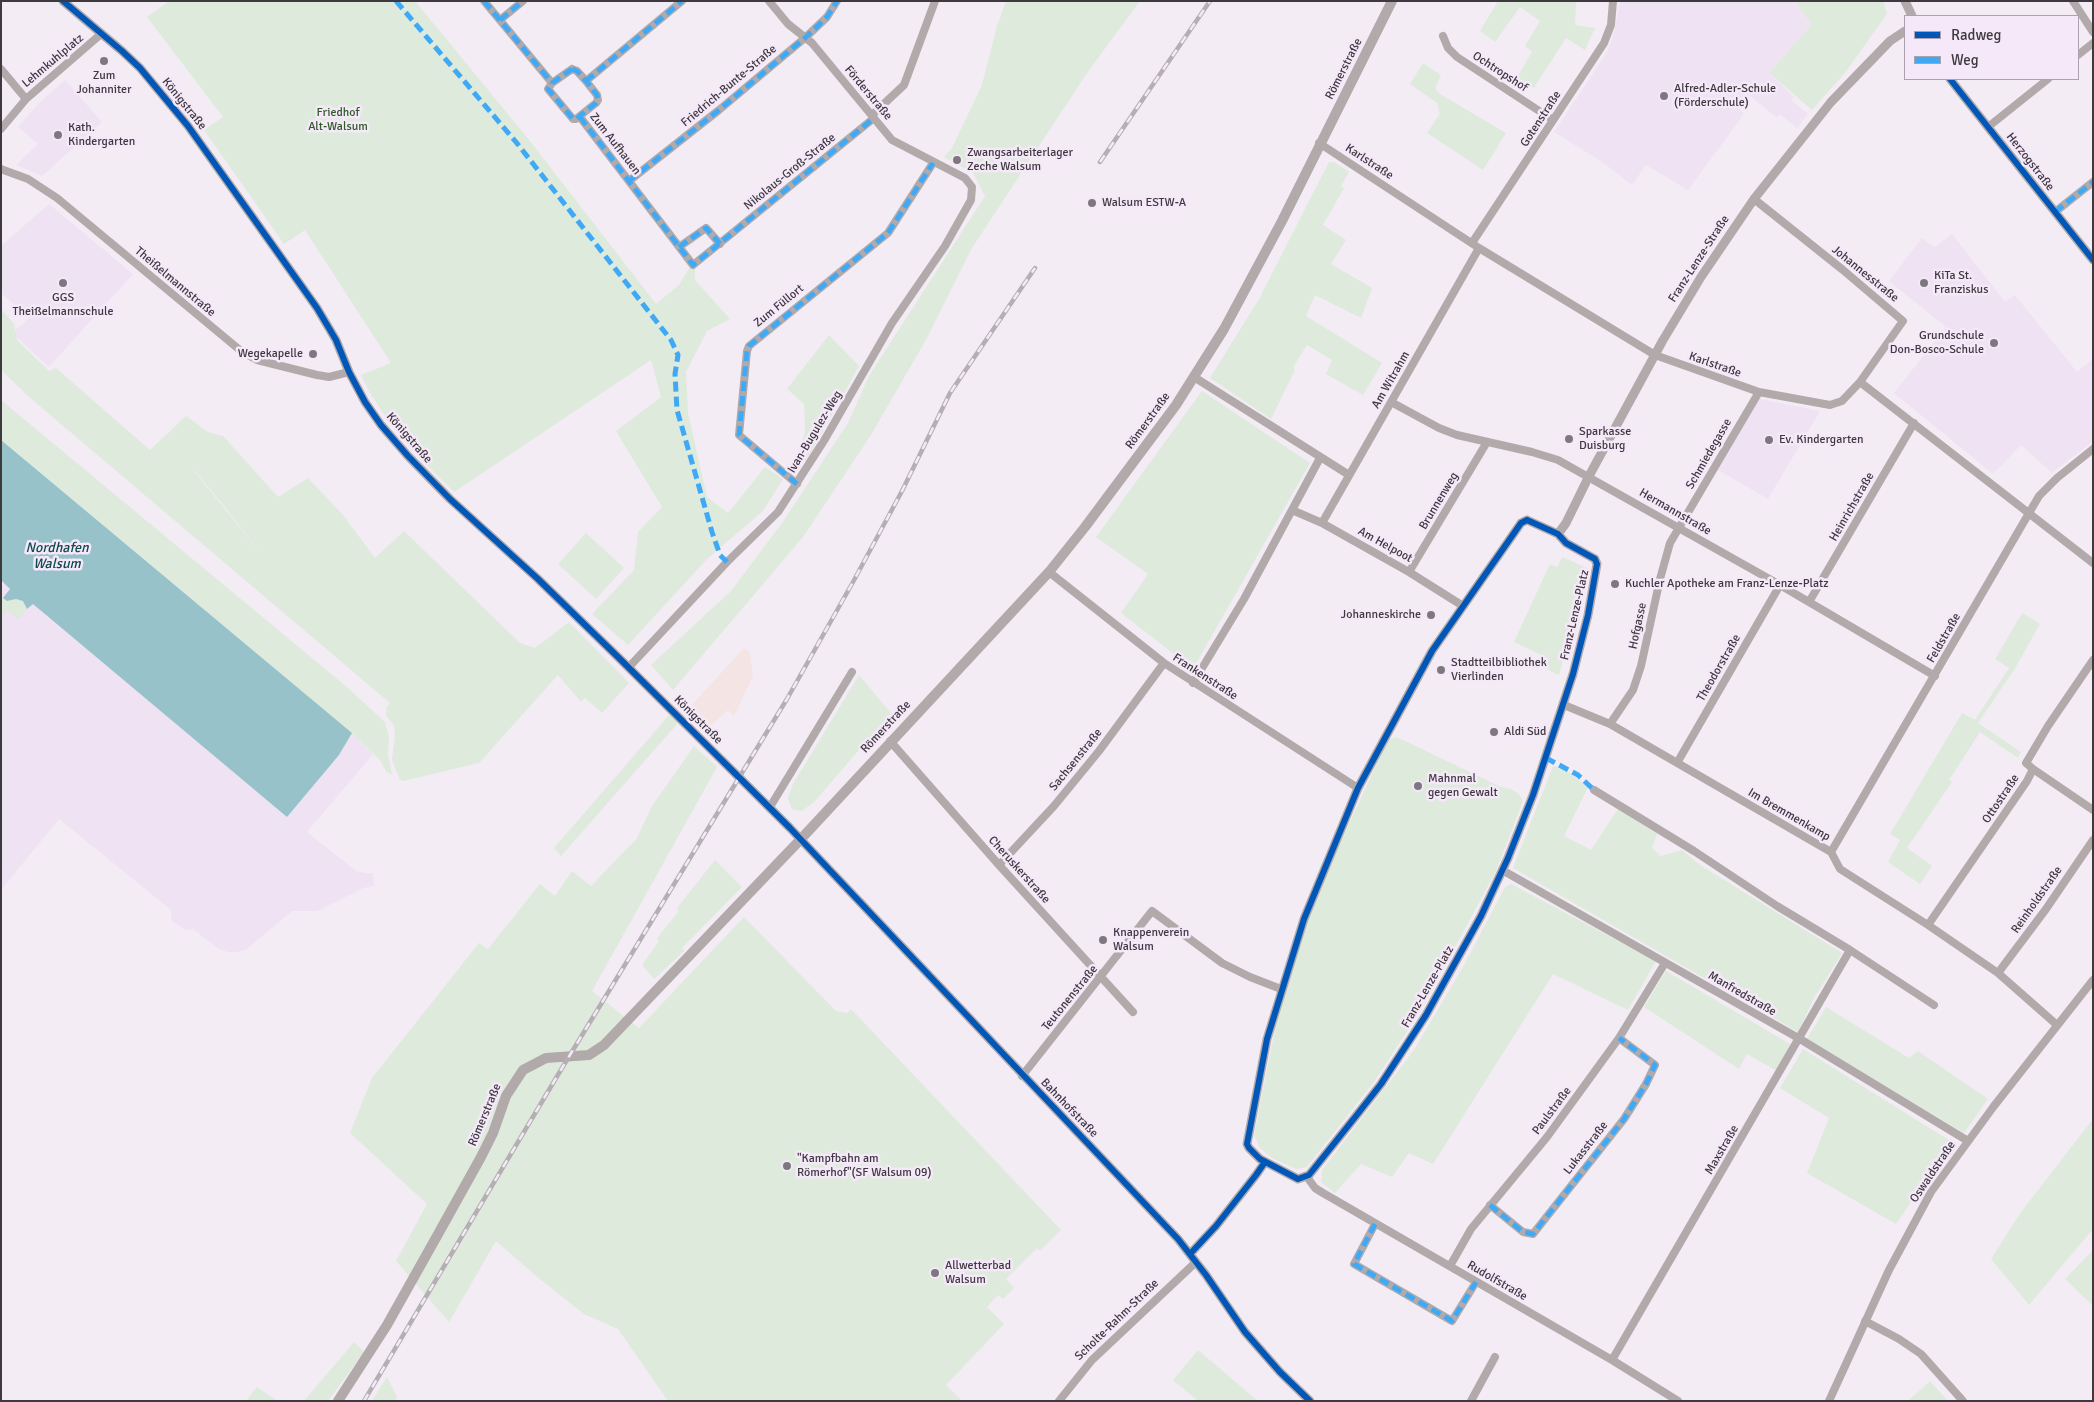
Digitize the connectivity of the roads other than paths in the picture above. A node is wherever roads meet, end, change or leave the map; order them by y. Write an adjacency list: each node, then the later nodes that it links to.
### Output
1 (63, 1): 16 (street, Königstraße)
2 (484, 1): 13 (street, Zum Aufhauen)
3 (523, 1): 13 (street)
4 (682, 1): 24 (street)
5 (769, 1): 18 (street, Förderstraße)
6 (837, 1): 18 (street, Friedrich-Bunte-Straße)
7 (935, 1): 27 (street, Nikolaus-Groß-Straße)
8 (1392, 1): 32 (main road, Römerstraße)
9 (1613, 1): 29 (street, Gotenstraße)
10 (1905, 1): 12 (street)
11 (2073, 1): 15 (street)
12 (1912, 15)
13 (500, 20): 25 (street, Zum Aufhauen)
14 (1904, 32): 38 (street, Franz-Lenze-Straße)
15 (2093, 32)
16 (101, 34): 26 (street, Lehmkuhlplatz); 47 (street, Königstraße)
17 (1443, 36): 29 (street, Ochtropshof)
18 (806, 37): 27 (street, Förderstraße); 36 (street, Friedrich-Bunte-Straße)
19 (2093, 43): 20 (street)
20 (2079, 54)
21 (1, 69): 26 (street)
22 (1951, 80): 30 (street, Herzogstraße)
23 (2047, 80): 30 (street)
24 (586, 81): 25 (street); 28 (street)
25 (552, 83): 28 (street, Zum Aufhauen)
26 (26, 99): 31 (street, Lehmkuhlplatz)
27 (873, 116): 33 (street, Förderstraße); 41 (street, Nikolaus-Groß-Straße)
28 (580, 117): 36 (street, Zum Aufhauen)
29 (1553, 120): 40 (street, Gotenstraße)
30 (1988, 127): 39 (street, Herzogstraße)
31 (1, 129)
32 (1319, 143): 40 (street, Karlstraße); 48 (main road, Römerstraße)
33 (933, 163): 35 (street, Förderstraße); 58 (street, Zum Füllort)
34 (1, 169): 47 (street, Theißelmannstraße)
35 (965, 178): 58 (street, Ivan-Bugulez-Weg)
36 (629, 181): 42 (street, Zum Aufhauen)
37 (2093, 182): 39 (street)
38 (1754, 199): 46 (street, Franz-Lenze-Straße); 49 (street, Johannesstraße)
39 (2055, 212): 44 (street, Herzogstraße)
40 (1472, 243): 43 (street, Karlstraße)
41 (720, 244): 42 (street); 45 (street, Nikolaus-Groß-Straße)
42 (679, 247): 45 (street, Zum Aufhauen)
43 (1479, 248): 46 (street, Karlstraße); 51 (street, Am Witrahm)
44 (2093, 260)
45 (693, 265)
46 (1655, 355): 50 (street, Karlstraße); 57 (street, Franz-Lenze-Straße)
47 (349, 372): 72 (street, Königstraße)
48 (1194, 377): 55 (street); 65 (main road, Römerstraße)
49 (1860, 382): 50 (street, Karlstraße); 52 (street)
50 (1759, 392): 62 (street, Schmiedegasse)
51 (1391, 402): 53 (street, Hermannstraße); 56 (street, Am Witrahm)
52 (1914, 423): 60 (street); 68 (street, Heinrichstraße)
53 (1487, 442): 57 (street, Hermannstraße); 66 (street, Brunnenweg)
54 (2093, 449): 60 (street, Feldstraße)
55 (1320, 458): 56 (street); 59 (street)
56 (1349, 475): 61 (street, Am Witrahm)
57 (1589, 476): 62 (street, Hermannstraße); 63 (street, Franz-Lenze-Straße)
58 (797, 484): 72 (street, Ivan-Bugulez-Weg)
59 (1292, 510): 61 (street, Am Helpoot); 75 (street)
60 (2029, 513): 64 (street); 74 (street, Feldstraße)
61 (1322, 523): 66 (street, Am Helpoot)
62 (1679, 528): 67 (street, Hermannstraße); 77 (street, Hofgasse)
63 (1558, 534): 69 (street, Franz-Lenze-Platz); 76 (street, Franz-Lenze-Platz)
64 (2093, 563)
65 (1049, 572): 71 (street, Frankenstraße); 78 (main road, Römerstraße)
66 (1409, 572): 69 (street, Am Helpoot)
67 (1780, 585): 68 (street, Hermannstraße); 79 (street, Theodorstraße)
68 (1809, 602): 74 (street, Hermannstraße)
69 (1463, 606): 81 (street, Franz-Lenze-Platz)
70 (2093, 660): 80 (street, Ottostraße)
71 (1164, 663): 75 (street, Frankenstraße); 88 (street, Sachsenstraße)
72 (629, 667): 83 (street, Königstraße)
73 (852, 672): 83 (street)
74 (1934, 676): 87 (street, Feldstraße)
75 (1193, 683): 81 (street, Frankenstraße)
76 (1564, 705): 77 (street, Im Bremmenkamp); 89 (street, Franz-Lenze-Platz)
77 (1610, 724): 79 (street, Im Bremmenkamp)
78 (890, 741): 85 (main road, Römerstraße); 88 (street, Cheruskerstraße)
79 (1677, 763): 87 (street, Im Bremmenkamp)
80 (2033, 769): 84 (street); 90 (street, Ottostraße)
81 (1358, 788): 96 (street, Franz-Lenze-Platz)
82 (1594, 790): 91 (street)
83 (770, 808): 85 (street, Königstraße)
84 (2093, 810)
85 (800, 840): 102 (street, Bahnhofstraße); 115 (main road, Römerstraße)
86 (2093, 840): 93 (street, Reinholdstraße)
87 (1831, 852): 90 (street, Im Bremmenkamp)
88 (999, 865): 94 (street, Cheruskerstraße)
89 (1502, 870): 92 (street, Manfredstraße); 105 (street, Franz-Lenze-Platz)
90 (1928, 925): 93 (street, Im Bremmenkamp)
91 (1850, 950): 97 (street); 101 (street, Maxstraße)
92 (1665, 963): 100 (street, Paulstraße); 101 (street, Manfredstraße)
93 (1998, 973): 99 (street, Im Bremmenkamp)
94 (1101, 978): 96 (street, Teutonenstraße); 98 (street, Cheruskerstraße); 102 (street, Teutonenstraße)
95 (2093, 980): 99 (street, Oswaldstraße)
96 (1281, 989): 104 (street, Franz-Lenze-Platz)
97 (1934, 1005)
98 (1133, 1012)
99 (2056, 1025): 103 (street, Oswaldstraße)
100 (1619, 1038): 106 (street, Paulstraße); 106 (street, Lukasstraße)
101 (1800, 1039): 103 (street, Manfredstraße); 113 (street, Maxstraße)
102 (1022, 1076): 108 (street, Bahnhofstraße)
103 (1968, 1141): 111 (street, Oswaldstraße)
104 (1265, 1162): 105 (street, Franz-Lenze-Platz); 108 (street)
105 (1307, 1176): 107 (street, Rudolfstraße)
106 (1490, 1205): 109 (street, Paulstraße)
107 (1375, 1224): 109 (street, Rudolfstraße); 110 (street)
108 (1193, 1258): 114 (street, Scholte-Rahm-Straße); 116 (street, Bahnhofstraße)
109 (1450, 1266): 110 (street, Rudolfstraße)
110 (1476, 1282): 113 (street, Rudolfstraße)
111 (1866, 1321): 119 (street, Oswaldstraße); 120 (street)
112 (1495, 1358): 117 (street)
113 (1612, 1360): 118 (street, Rudolfstraße)
114 (1059, 1400)
115 (338, 1401)
116 (1310, 1401)
117 (1471, 1401)
118 (1678, 1401)
119 (1829, 1401)
120 (1963, 1401)

